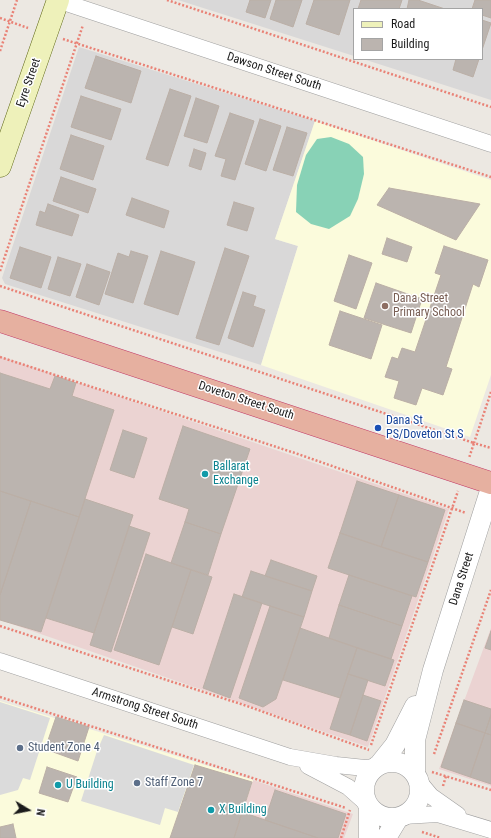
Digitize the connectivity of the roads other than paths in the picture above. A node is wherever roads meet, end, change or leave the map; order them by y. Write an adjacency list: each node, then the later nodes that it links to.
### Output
1 (58, 0): 2 (street, Dawson Street South); 3 (main road, Eyre Street)
2 (491, 144)
3 (0, 166)
4 (0, 321): 5 (highway, Doveton Street South)
5 (491, 483)
6 (491, 488): 8 (street, Dana Street)
7 (0, 661): 9 (street, Armstrong Street South)
8 (433, 670): 10 (street, Dana Street); 11 (street, Dana Street)
9 (290, 757): 10 (street, Armstrong Street South); 12 (street, Armstrong Street South)
10 (378, 766): 11 (street); 12 (street)
11 (420, 774): 13 (street); 14 (street)
12 (368, 805): 13 (street); 16 (street)
13 (406, 821): 14 (street); 17 (street)
14 (475, 824): 15 (street)
15 (491, 830)
16 (370, 838)
17 (386, 838)

